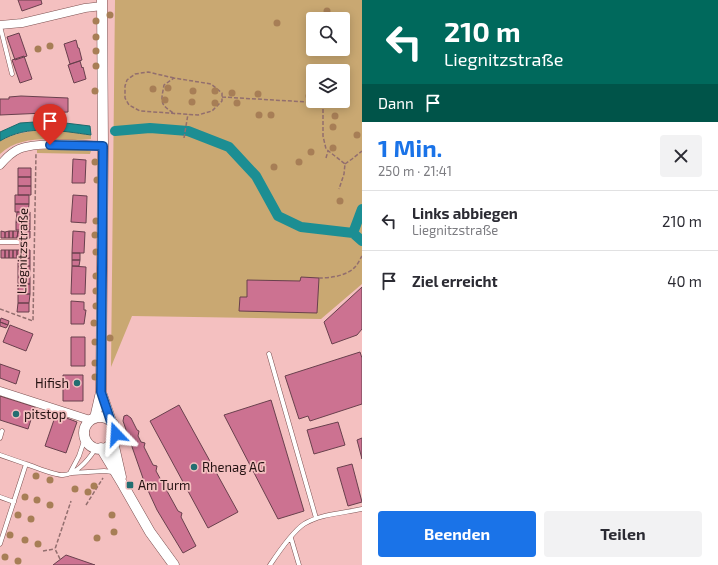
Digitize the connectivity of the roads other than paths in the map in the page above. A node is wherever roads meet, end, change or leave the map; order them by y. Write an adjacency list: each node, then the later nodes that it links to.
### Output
1 (102, 3): 2 (street); 4 (street)
2 (0, 26): 3 (lane)
3 (12, 74)
4 (103, 146): 5 (street); 10 (street)
5 (0, 164)
6 (0, 242): 7 (lane)
7 (26, 242)
8 (269, 354): 26 (lane)
9 (0, 391): 11 (street)
10 (101, 392): 11 (street); 12 (street)
11 (93, 419): 12 (street); 15 (street)
12 (111, 422): 16 (street)
13 (2, 431): 14 (lane)
14 (0, 438)
15 (85, 438): 17 (street); 20 (lane)
16 (113, 442): 17 (street); 22 (street)
17 (98, 448): 20 (lane); 21 (street)
18 (0, 455): 19 (lane)
19 (26, 464): 20 (lane); 24 (lane)
20 (70, 473): 21 (lane)
21 (116, 473): 22 (street)
22 (122, 483): 29 (street)
23 (0, 497): 24 (lane)
24 (14, 502): 28 (lane)
25 (362, 509): 26 (lane)
26 (316, 518): 27 (lane)
27 (291, 538): 30 (lane); 31 (lane)
28 (0, 544)
29 (174, 565)
30 (270, 565)
31 (299, 565)

